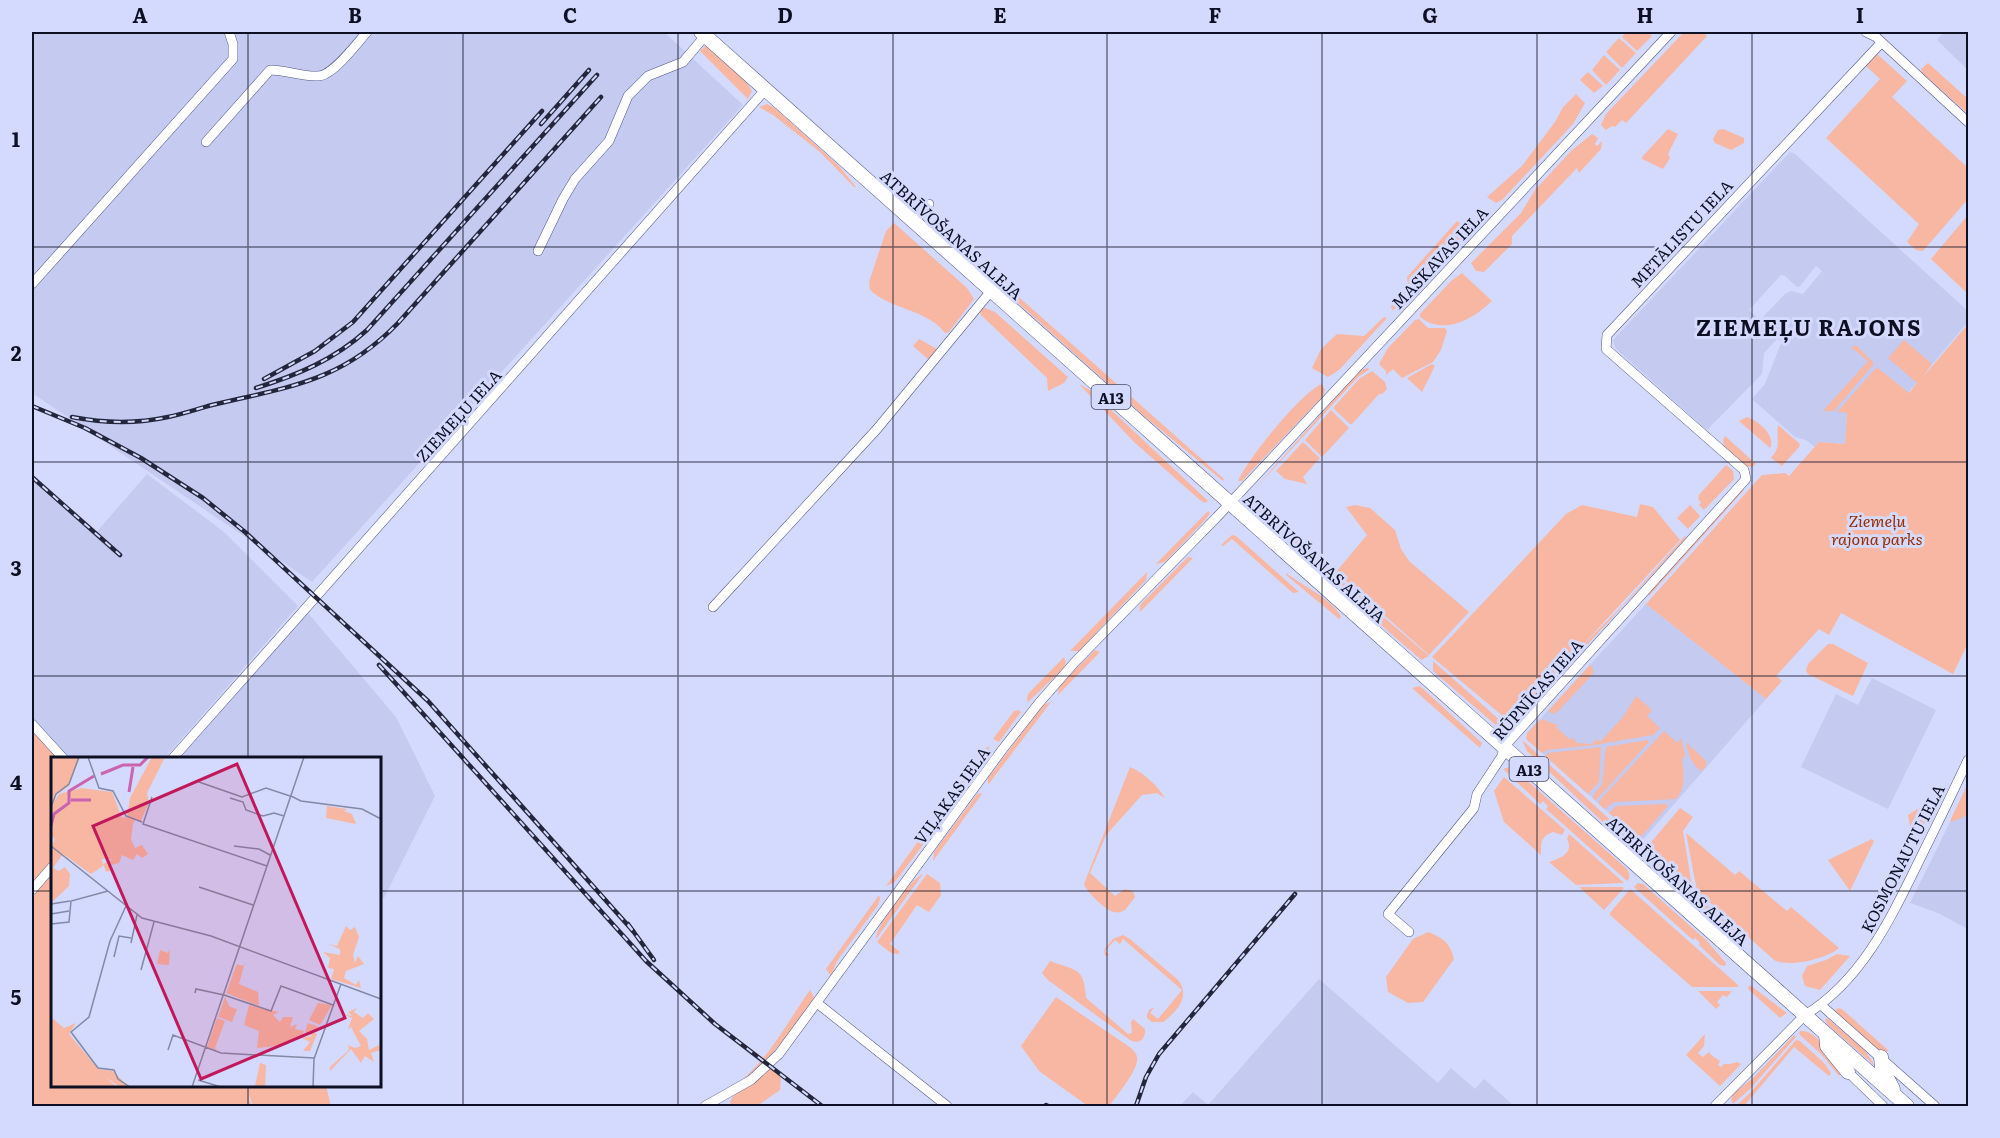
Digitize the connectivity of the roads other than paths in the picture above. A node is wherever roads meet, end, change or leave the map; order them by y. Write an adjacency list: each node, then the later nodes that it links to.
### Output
1 (229, 32): 13 (street)
2 (367, 32): 9 (street)
3 (1671, 32): 16 (street, MASKAVAS IELA)
4 (1866, 32): 6 (street)
5 (703, 34): 7 (main road, ATBRĪVOŠANAS ALEJA / A13); 12 (street)
6 (1877, 37): 8 (street); 15 (street, METĀLISTU IELA)
7 (765, 90): 11 (main road, ATBRĪVOŠANAS ALEJA / A13); 21 (street, ZIEMEĻU IELA)
8 (1968, 122)
9 (206, 142)
10 (929, 204): 11 (street)
11 (913, 222): 14 (main road, ATBRĪVOŠANAS ALEJA / A13)
12 (538, 251)
13 (32, 284)
14 (991, 291): 16 (main road, ATBRĪVOŠANAS ALEJA / A13); 17 (street)
15 (1746, 476): 19 (street, RŪPNĪCAS IELA)
16 (1230, 503): 19 (main road, ATBRĪVOŠANAS ALEJA / A13); 26 (street, VIĻAKAS IELA)
17 (713, 607)
18 (32, 724): 20 (street)
19 (1504, 747): 25 (street, RŪPNĪCAS IELA); 28 (main road, ATBRĪVOŠANAS ALEJA / A13)
20 (61, 757)
21 (174, 757)
22 (1968, 760): 27 (street, KOSMONAUTU IELA)
23 (51, 868): 24 (street)
24 (32, 890)
25 (1409, 932)
26 (817, 1003): 33 (street, VIĻAKAS IELA); 35 (street)
27 (1821, 1005): 28 (street, KOSMONAUTU IELA); 30 (street)
28 (1805, 1015): 29 (main road, ATBRĪVOŠANAS ALEJA / A13); 36 (street, KOSMONAUTU IELA)
29 (1826, 1034): 31 (main road); 32 (main road, ATBRĪVOŠANAS ALEJA / A13)
30 (1881, 1057): 32 (main road); 39 (street)
31 (1848, 1072): 37 (street)
32 (1896, 1096): 38 (main road, ATBRĪVOŠANAS ALEJA / A13)
33 (723, 1102): 34 (street, VIĻAKAS IELA)
34 (705, 1107)
35 (947, 1107)
36 (1715, 1107)
37 (1883, 1107)
38 (1907, 1107)
39 (1935, 1107)

